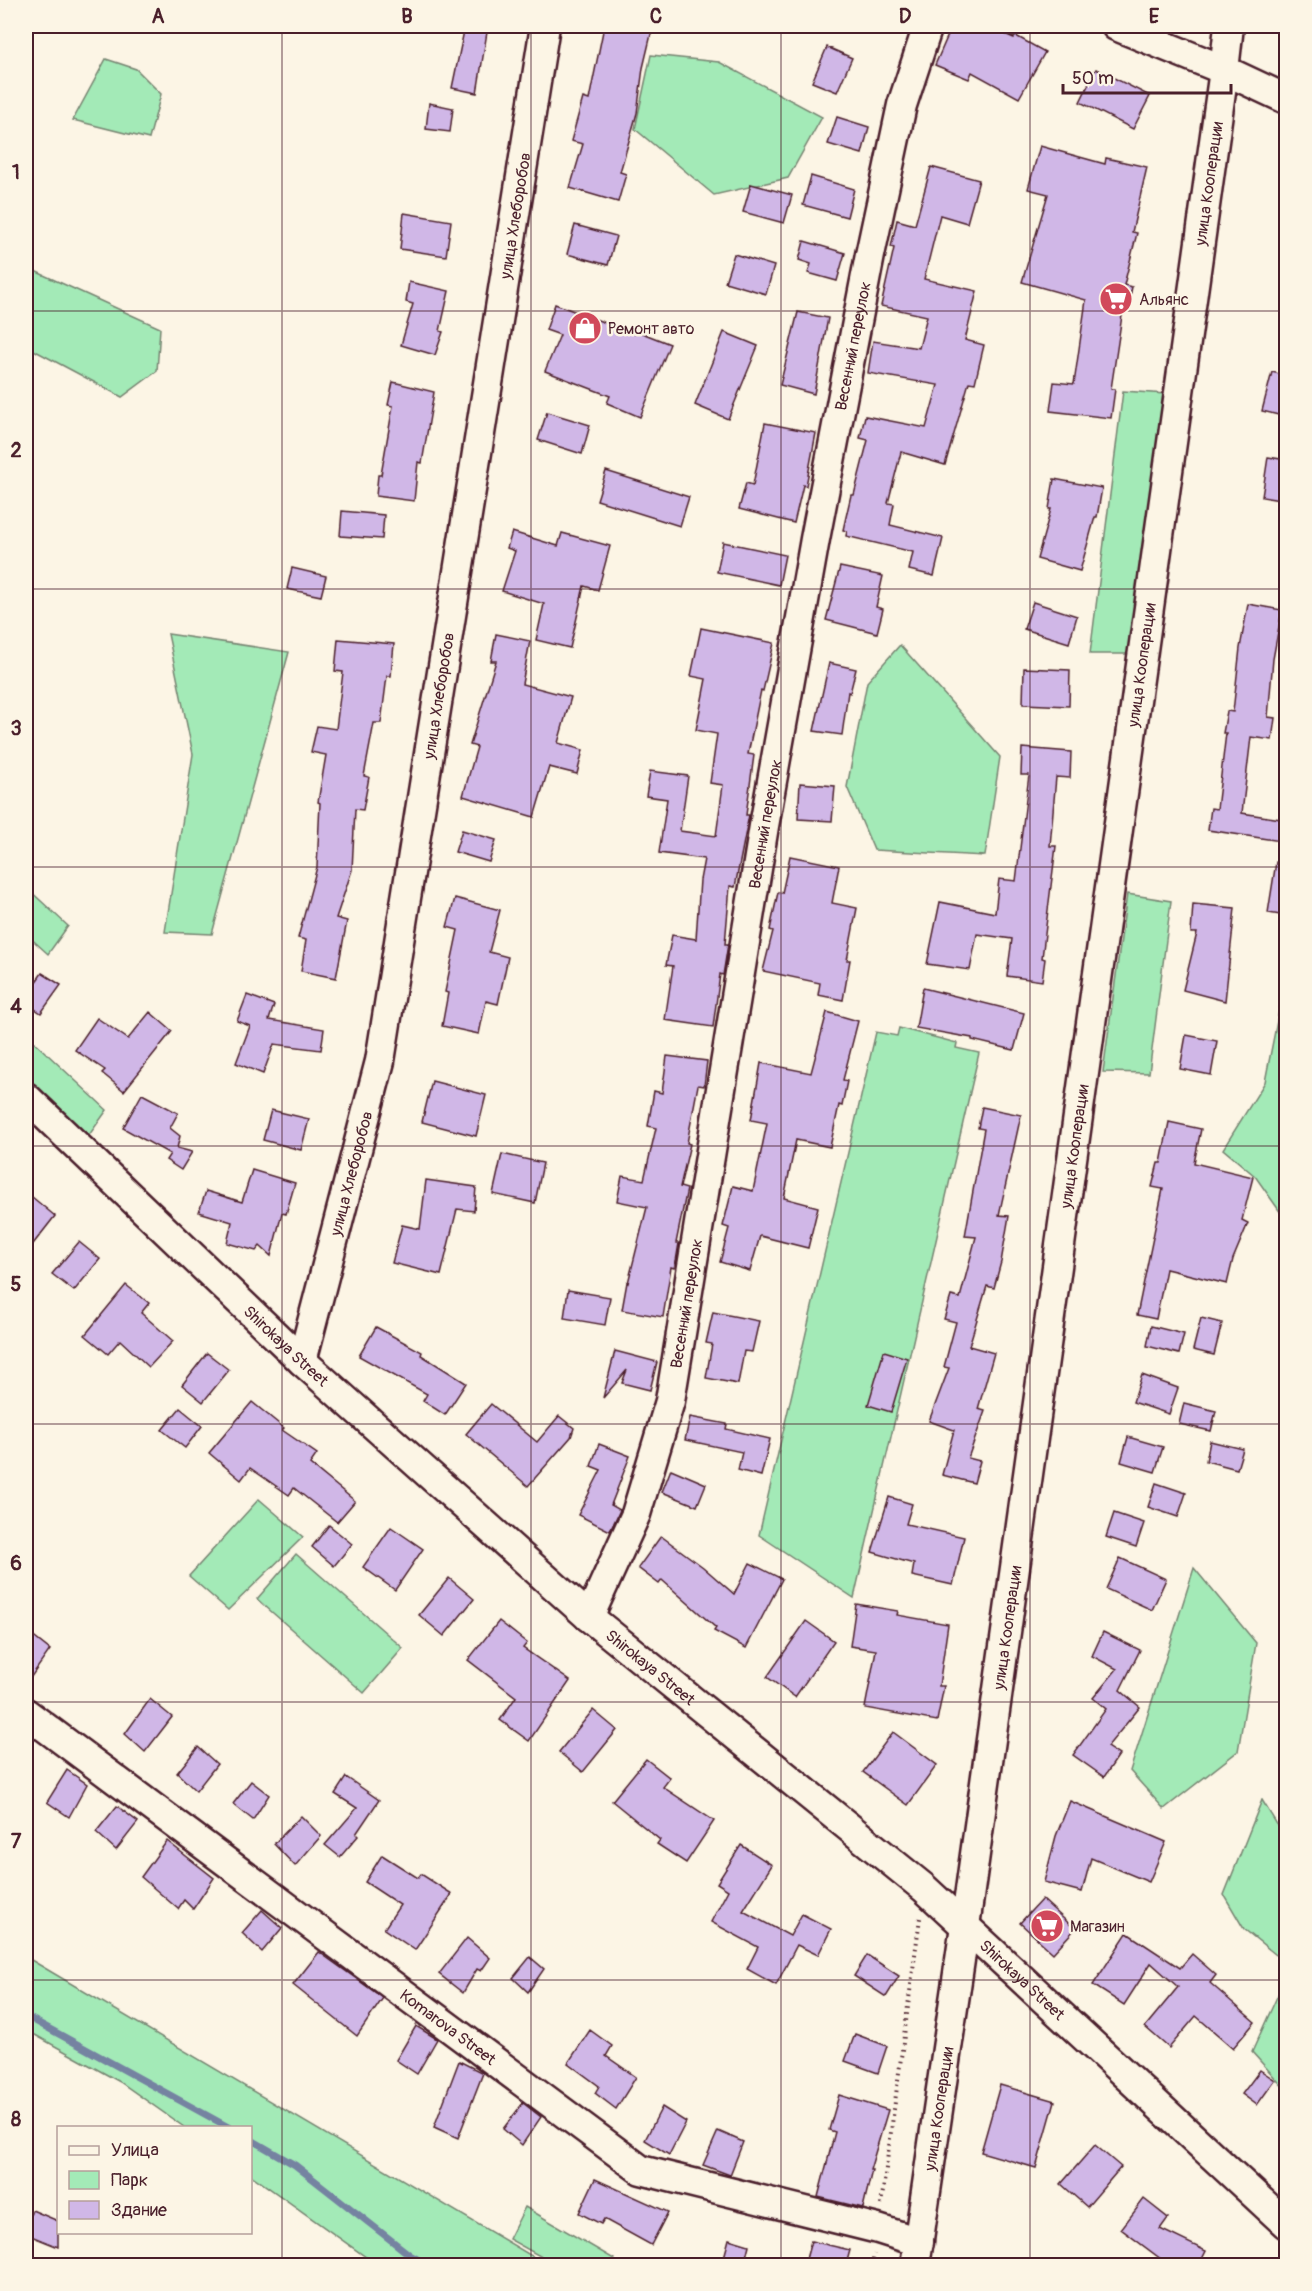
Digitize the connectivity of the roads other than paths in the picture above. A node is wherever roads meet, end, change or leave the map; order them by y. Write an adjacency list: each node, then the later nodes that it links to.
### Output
1 (545, 26): 8 (street, улица Хлеборобов)
2 (928, 26): 9 (street, Весенний переулок)
3 (1116, 26): 5 (street)
4 (1229, 26): 5 (street, улица Кооперации)
5 (1224, 70): 6 (street); 11 (street, улица Кооперации)
6 (1287, 99)
7 (26, 1097): 8 (street, Shirokaya Street)
8 (302, 1361): 9 (street, Shirokaya Street)
9 (589, 1617): 11 (street, Shirokaya Street)
10 (26, 1713): 13 (street, Komarova Street)
11 (965, 1926): 12 (street, Shirokaya Street); 13 (street, улица Кооперации)
12 (1287, 2224)
13 (917, 2254)

